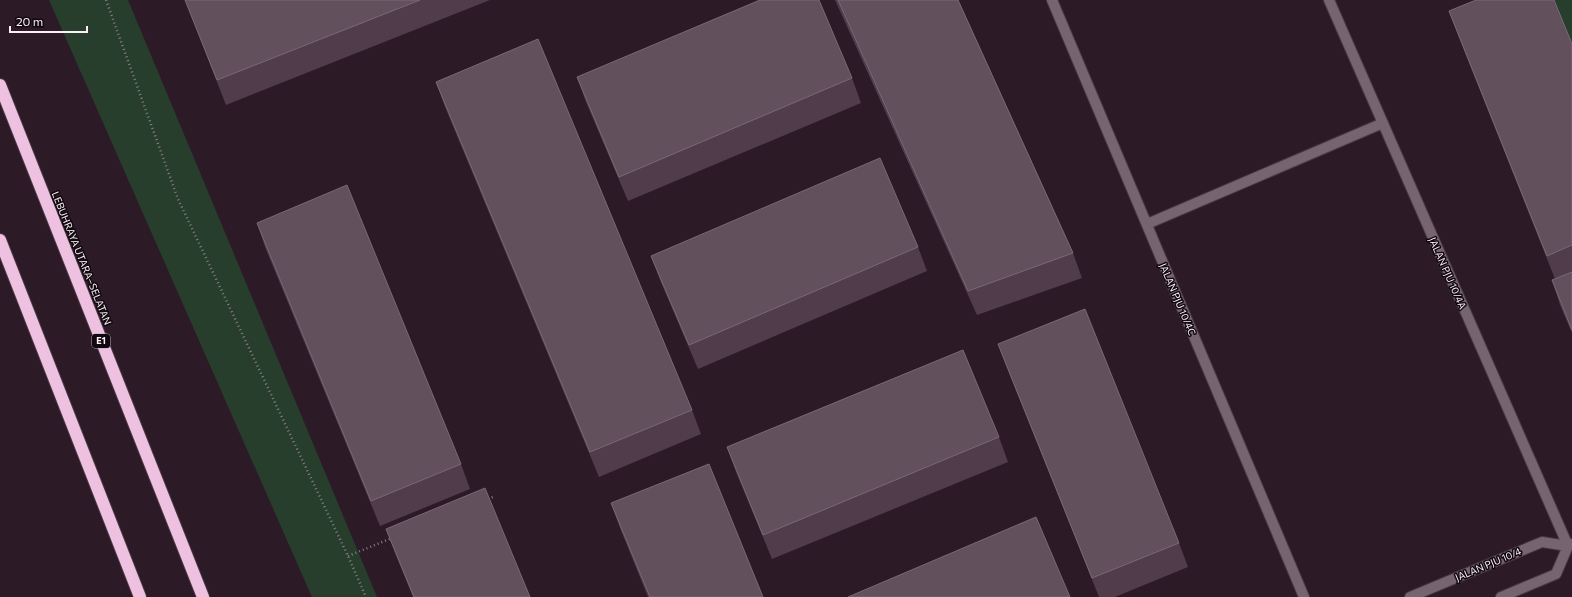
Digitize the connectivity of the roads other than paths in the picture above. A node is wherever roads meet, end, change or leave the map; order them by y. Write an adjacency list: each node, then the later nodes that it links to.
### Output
1 (1052, 0): 5 (street, JALAN PJU 10/4C)
2 (1329, 0): 4 (street, JALAN PJU 10/4A)
3 (0, 85): 9 (highway, LEBUHRAYA UTARA–SELATAN / E1)
4 (1383, 123): 5 (street); 7 (street, JALAN PJU 10/4A)
5 (1147, 224): 10 (street, JALAN PJU 10/4C)
6 (0, 240): 8 (highway)
7 (1570, 545): 11 (street, JALAN PJU 10/4); 12 (street)
8 (140, 597)
9 (203, 597)
10 (1304, 597)
11 (1410, 597)
12 (1501, 597)

